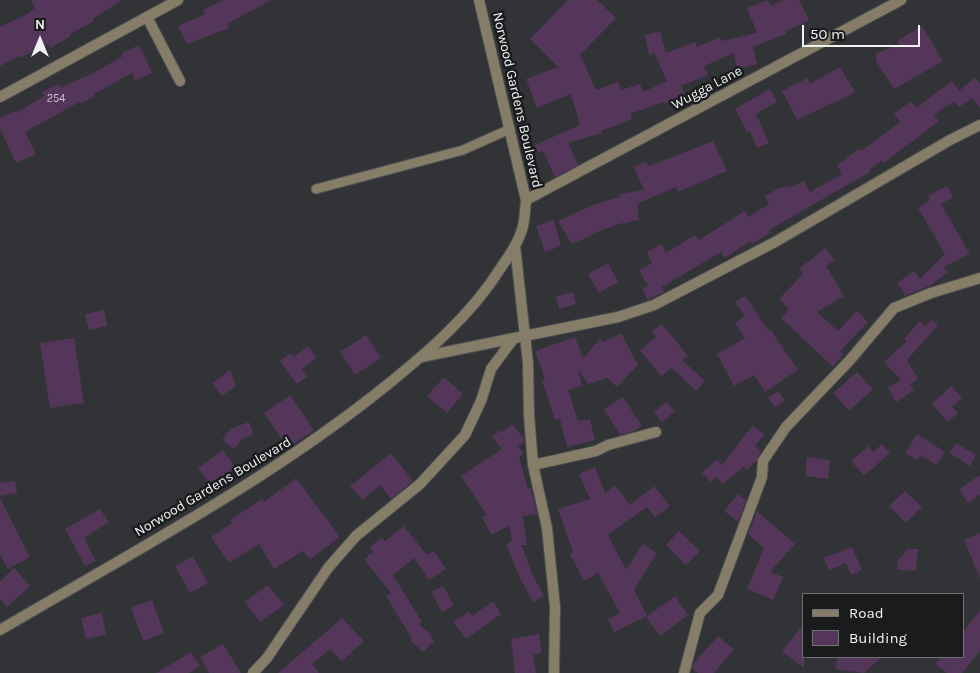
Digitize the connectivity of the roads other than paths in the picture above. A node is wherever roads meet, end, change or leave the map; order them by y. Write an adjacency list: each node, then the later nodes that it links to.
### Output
1 (178, 0): 4 (street)
2 (479, 0): 8 (street, Norwood Gardens Boulevard)
3 (901, 0): 10 (street, Wugga Lane)
4 (147, 17): 5 (street); 6 (street)
5 (180, 81)
6 (0, 97)
7 (980, 125): 13 (street)
8 (510, 129): 9 (lane); 10 (street, Norwood Gardens Boulevard)
9 (316, 189)
10 (526, 200): 11 (street, Norwood Gardens Boulevard)
11 (515, 246): 13 (street); 15 (street, Norwood Gardens Boulevard)
12 (980, 278): 21 (street)
13 (524, 336): 14 (street); 17 (street)
14 (514, 338): 15 (street); 19 (street)
15 (421, 357): 18 (street, Norwood Gardens Boulevard)
16 (656, 432): 17 (street)
17 (534, 466): 20 (street)
18 (0, 630)
19 (253, 673)
20 (554, 673)
21 (684, 673)

